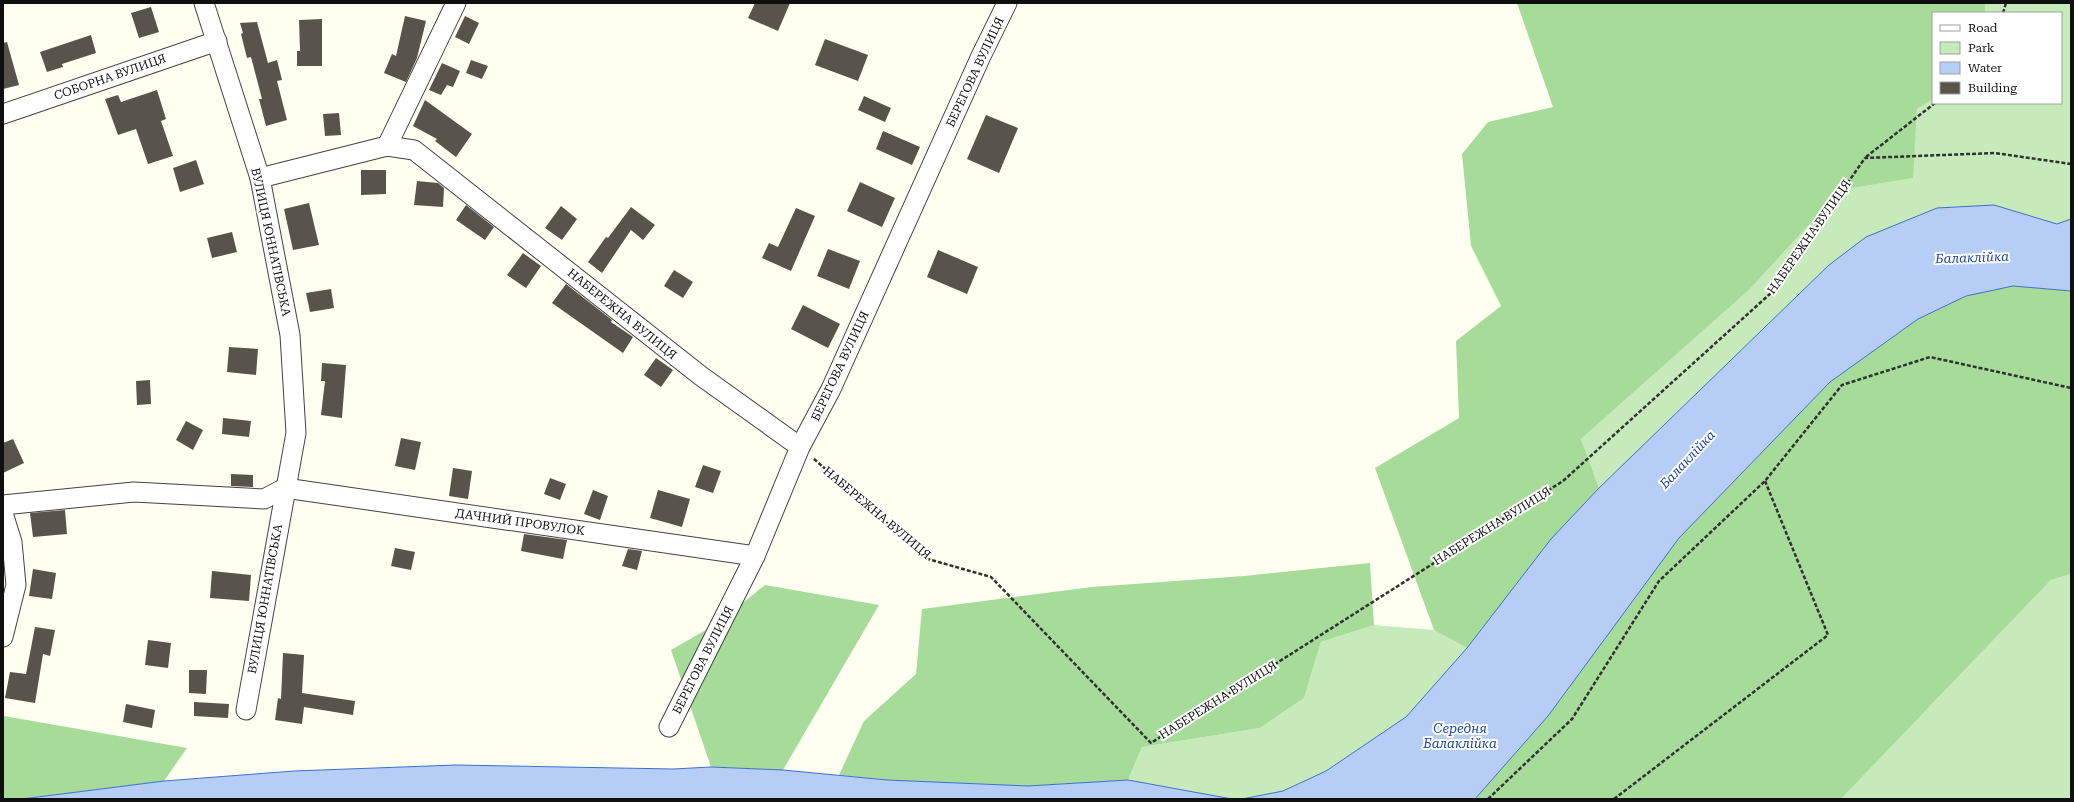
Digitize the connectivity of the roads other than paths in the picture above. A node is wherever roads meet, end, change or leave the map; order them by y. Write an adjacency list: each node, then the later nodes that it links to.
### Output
1 (204, 3): 4 (street, ВУЛИЦЯ ЮННАТІВСЬКА)
2 (456, 3): 6 (street)
3 (1007, 3): 8 (street, БЕРЕГОВА ВУЛИЦЯ)
4 (217, 41): 5 (street, СОБОРНА ВУЛИЦЯ); 7 (street, ВУЛИЦЯ ЮННАТІВСЬКА)
5 (3, 114)
6 (387, 146): 7 (street, НАБЕРЕЖНА ВУЛИЦЯ); 8 (street, НАБЕРЕЖНА ВУЛИЦЯ)
7 (260, 178): 9 (street, ВУЛИЦЯ ЮННАТІВСЬКА)
8 (800, 447): 12 (street, БЕРЕГОВА ВУЛИЦЯ)
9 (285, 488): 10 (street); 12 (street, ДАЧНИЙ ПРОВУЛОК); 14 (street, ВУЛИЦЯ ЮННАТІВСЬКА)
10 (3, 505)
11 (3, 513): 13 (street)
12 (755, 556): 15 (street, БЕРЕГОВА ВУЛИЦЯ)
13 (3, 637)
14 (246, 710)
15 (669, 727)

